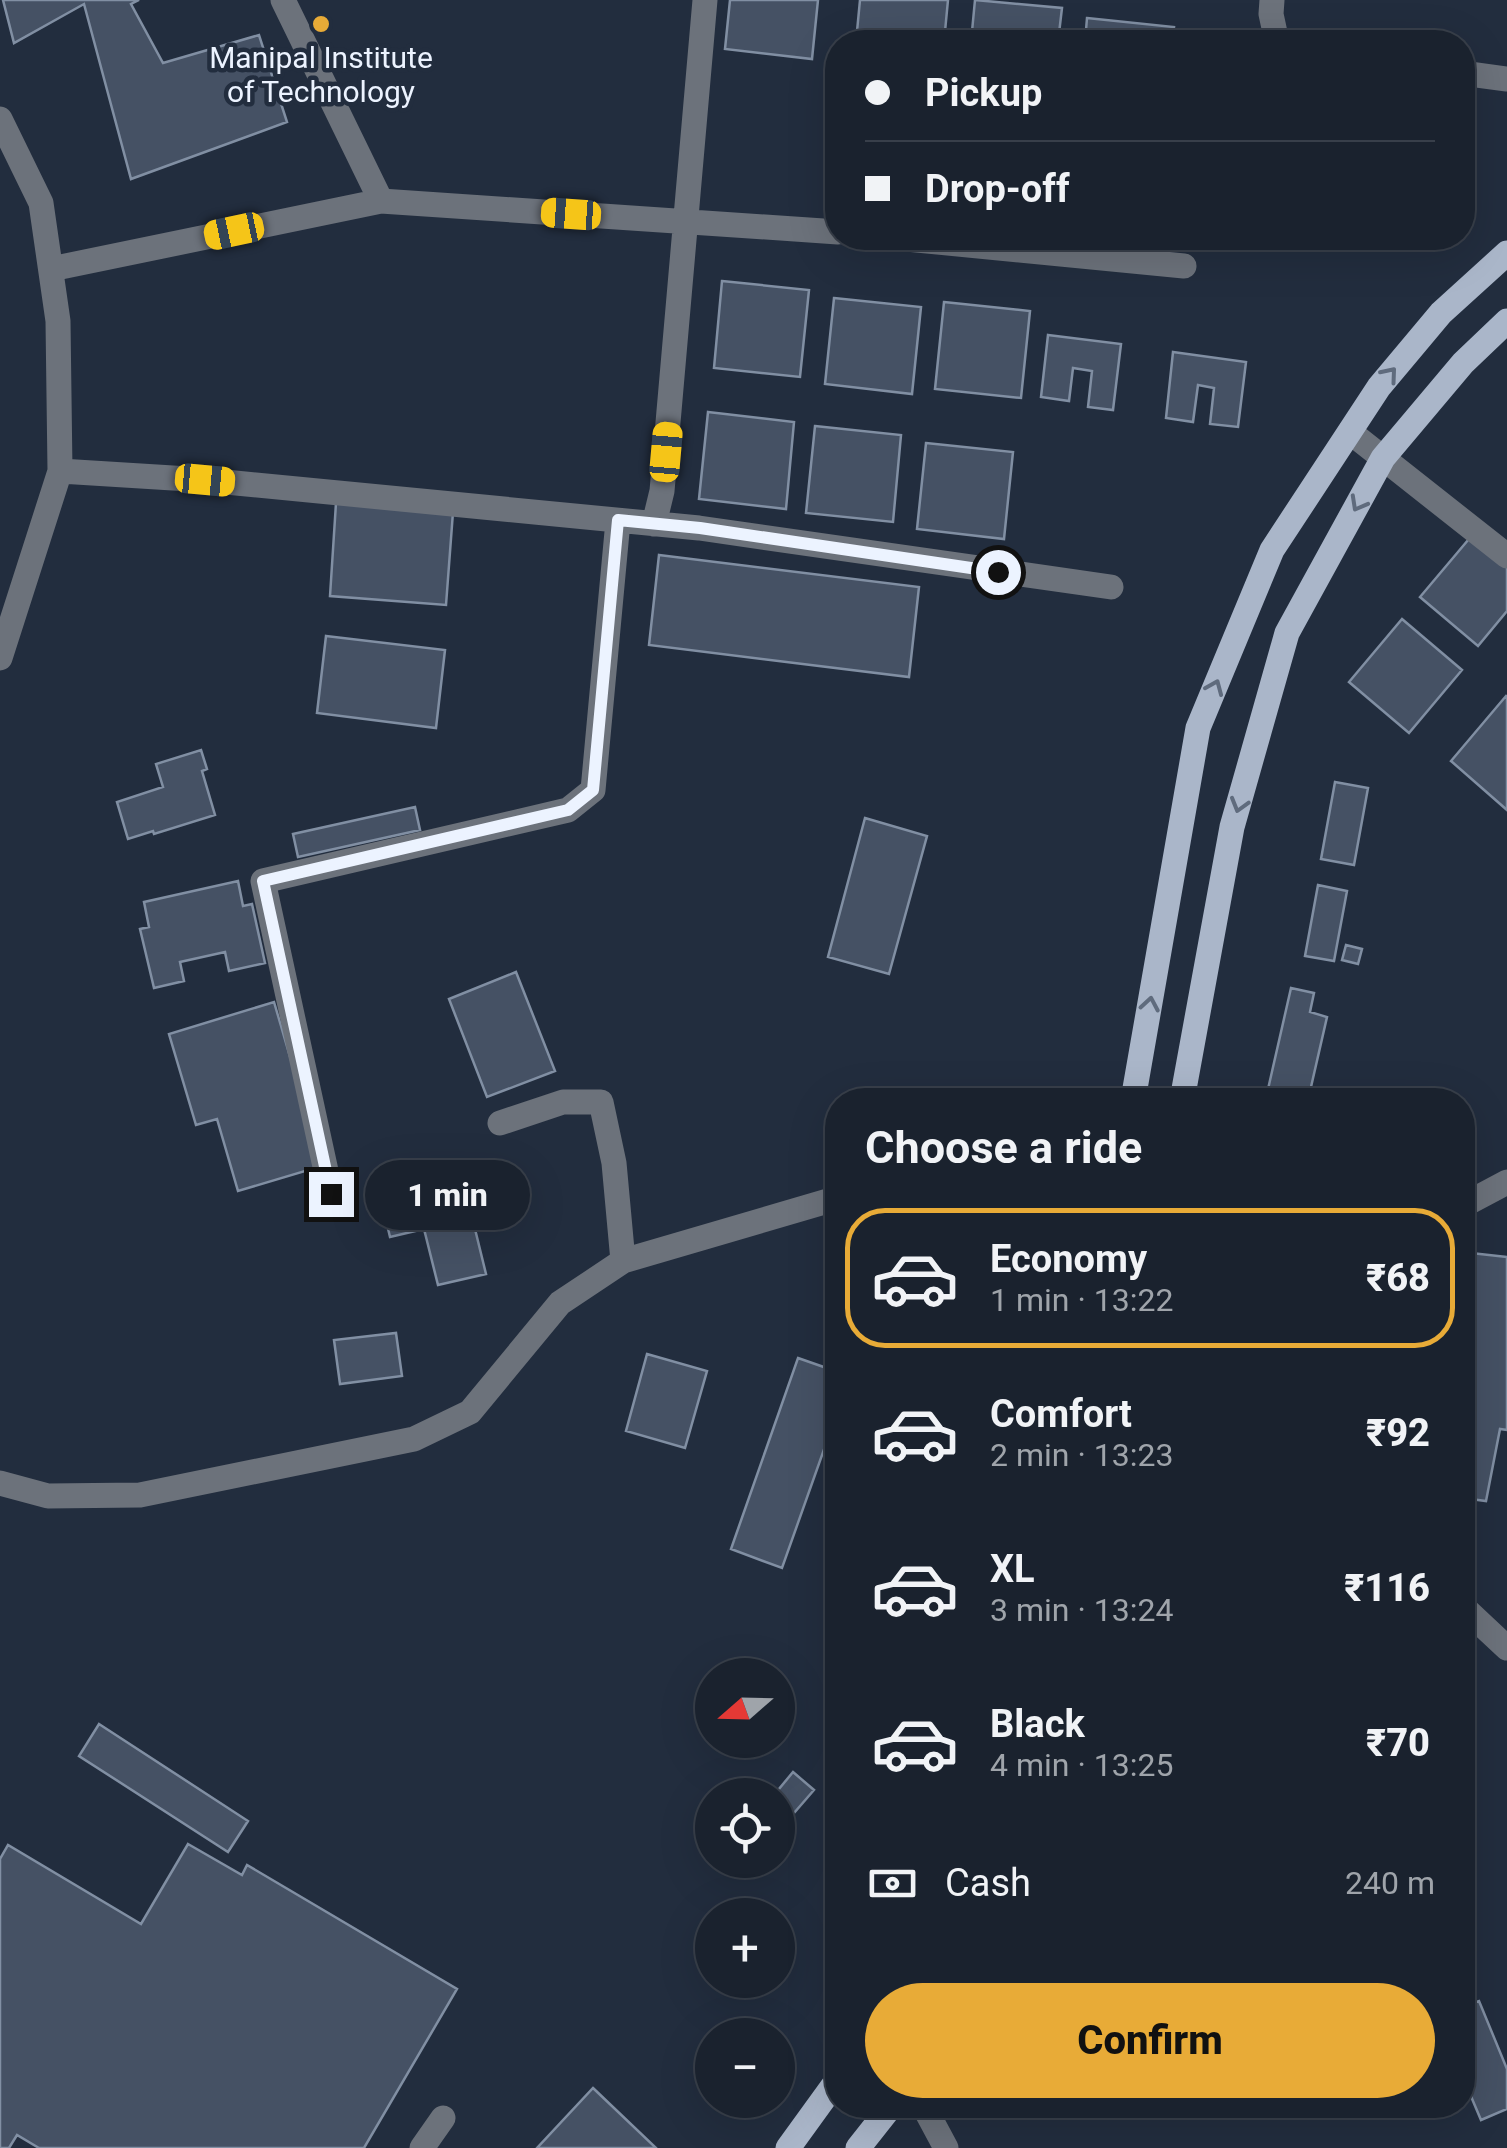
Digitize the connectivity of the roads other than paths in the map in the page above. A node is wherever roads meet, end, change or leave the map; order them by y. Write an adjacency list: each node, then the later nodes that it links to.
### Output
1 (284, 0): 8 (street)
2 (706, 0): 9 (street)
3 (1272, 0): 4 (street)
4 (1274, 30)
5 (1475, 75): 6 (street)
6 (1507, 79)
7 (0, 120): 14 (street)
8 (381, 200): 9 (street); 14 (street)
9 (686, 222): 10 (street); 20 (street)
10 (825, 231)
11 (1019, 250): 13 (street)
12 (1507, 253): 16 (main road, one-way to 12)
13 (1184, 266)
14 (51, 269): 18 (street)
15 (1507, 321): 17 (main road)
16 (1350, 432): 17 (street); 24 (main road, one-way to 16)
17 (1383, 458): 21 (street); 25 (main road, one-way to 25)
18 (60, 471): 19 (street); 23 (street)
19 (618, 520): 20 (street); 28 (street)
20 (654, 524): 22 (street)
21 (1507, 556)
22 (1110, 588)
23 (0, 658)
24 (1134, 1088)
25 (1184, 1088)
26 (500, 1123): 31 (street)
27 (1507, 1182): 29 (street)
28 (331, 1194)
29 (1475, 1199)
30 (825, 1202): 31 (street)
31 (623, 1261): 32 (street)
32 (0, 1482)
33 (1475, 1618): 34 (street)
34 (1507, 1648)
35 (825, 2098): 40 (main road)
36 (443, 2118): 39 (street)
37 (882, 2118): 41 (main road)
38 (930, 2118): 42 (street)
39 (422, 2148)
40 (788, 2148)
41 (858, 2148)
42 (946, 2148)

